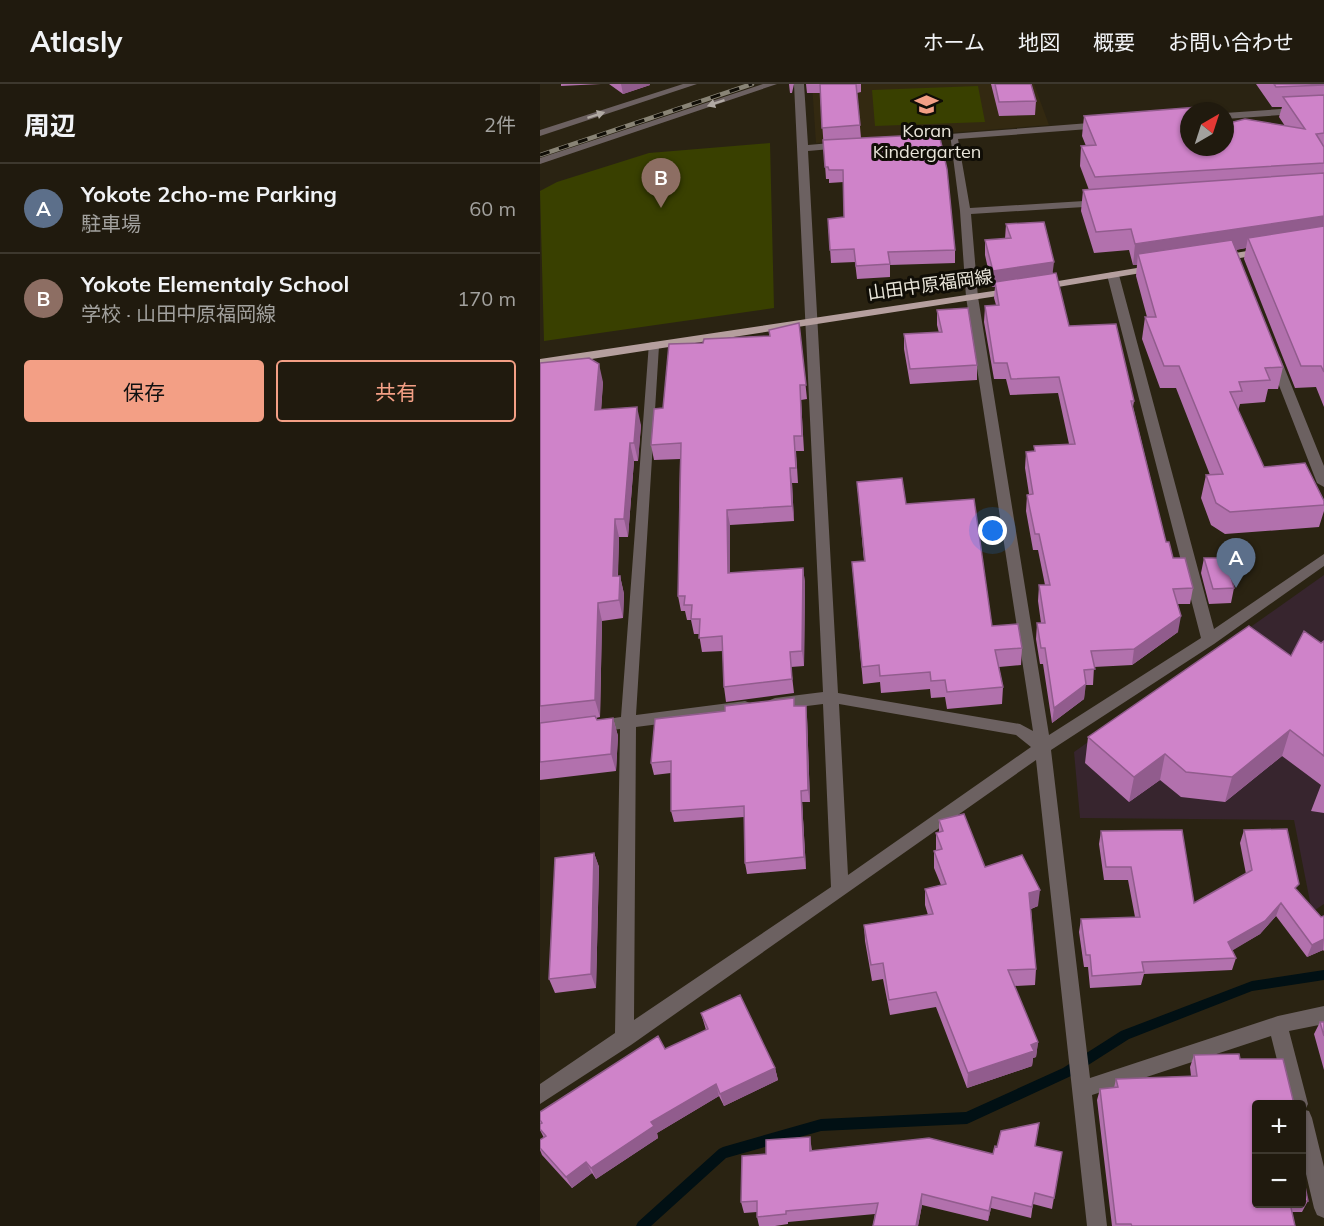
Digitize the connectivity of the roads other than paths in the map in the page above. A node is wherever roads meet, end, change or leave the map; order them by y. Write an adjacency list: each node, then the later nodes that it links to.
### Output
1 (692, 84): 4 (street)
2 (772, 84): 11 (street, one-way to 11)
3 (799, 84): 10 (street)
4 (664, 88): 8 (street, one-way to 4)
5 (1324, 109): 6 (street)
6 (1234, 115)
7 (1118, 124): 13 (street)
8 (540, 133)
9 (849, 144): 10 (street)
10 (802, 148): 19 (street)
11 (540, 161)
12 (1109, 202): 13 (street)
13 (965, 211): 18 (street)
14 (1279, 249): 15 (main road)
15 (1201, 261)
16 (1168, 266): 17 (main road, 山田中原福岡線)
17 (1113, 275): 18 (main road, 山田中原福岡線); 25 (street)
18 (972, 297): 19 (main road, 山田中原福岡線); 29 (street)
19 (813, 320): 21 (main road, 山田中原福岡線); 26 (street)
20 (1268, 343): 23 (street)
21 (653, 346): 22 (main road, 山田中原福岡線); 27 (street)
22 (540, 363)
23 (1324, 483)
24 (1324, 559): 25 (street)
25 (1209, 640): 29 (street)
26 (830, 697): 27 (street); 29 (street); 30 (street)
27 (628, 722): 28 (street); 33 (street)
28 (573, 729)
29 (1043, 747): 30 (street); 34 (street)
30 (840, 890): 33 (street)
31 (1324, 1015): 32 (street)
32 (1278, 1025): 34 (street); 36 (street)
33 (624, 1039): 35 (street)
34 (1082, 1081): 39 (street)
35 (540, 1095)
36 (1297, 1100)
37 (1306, 1134): 38 (street)
38 (1324, 1208)
39 (1097, 1226)

